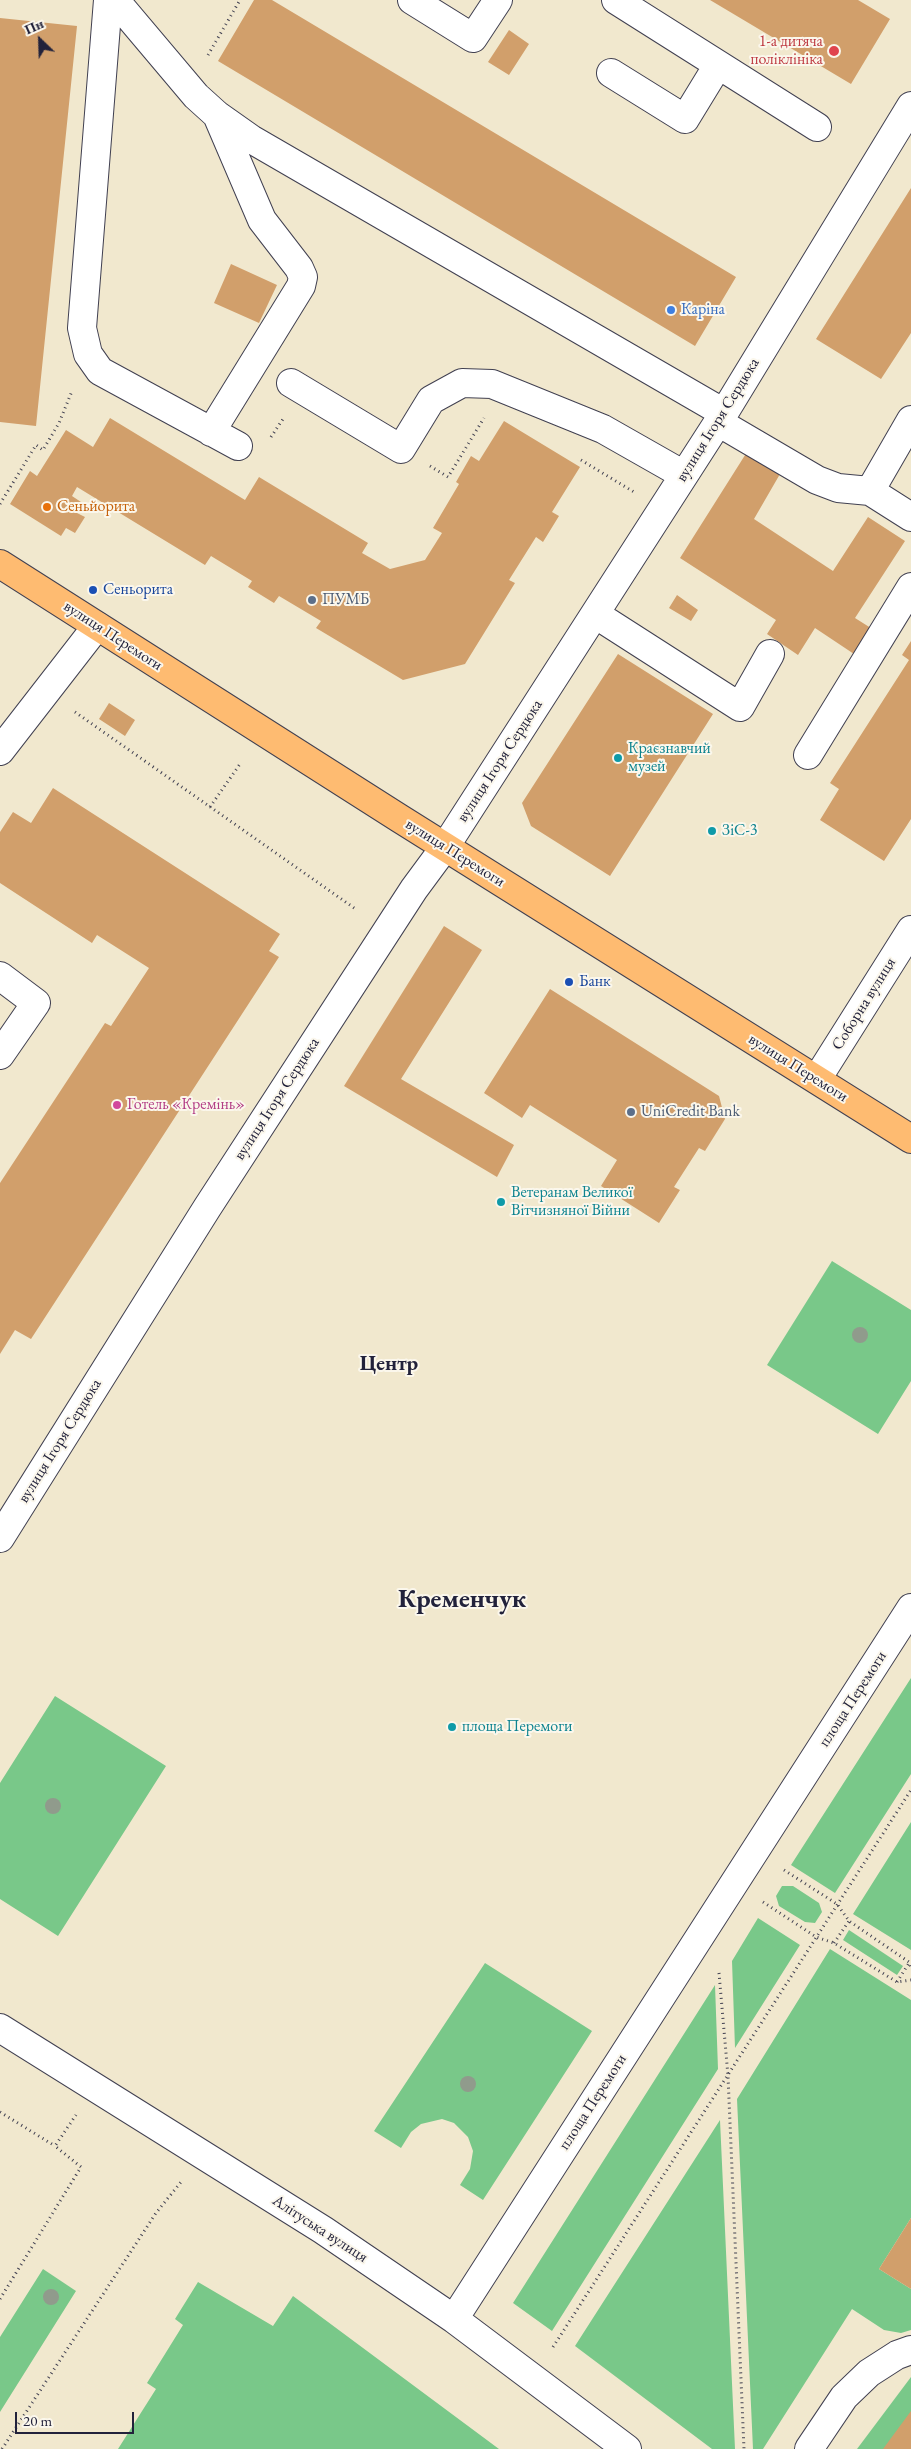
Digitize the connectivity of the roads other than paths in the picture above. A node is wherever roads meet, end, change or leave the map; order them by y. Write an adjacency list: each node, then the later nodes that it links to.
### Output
1 (108, 0): 14 (street)
2 (115, 0): 9 (street)
3 (412, 0): 4 (street)
4 (498, 0)
5 (616, 0): 6 (street)
6 (718, 65): 7 (street); 10 (street)
7 (611, 72)
8 (911, 106): 12 (street, вулиця Ігоря Сердюка)
9 (217, 115): 12 (street); 14 (street)
10 (817, 127)
11 (296, 385): 16 (street)
12 (721, 417): 16 (street, вулиця Ігоря Сердюка); 17 (street)
13 (911, 420): 17 (street)
14 (211, 432): 15 (street)
15 (238, 446)
16 (684, 475): 21 (street, вулиця Ігоря Сердюка)
17 (870, 491): 18 (street)
18 (911, 517)
19 (0, 564): 22 (main road, вулиця Перемоги)
20 (911, 587): 25 (street)
21 (595, 614): 23 (street); 26 (street, вулиця Ігоря Сердюка)
22 (97, 626): 24 (street); 26 (main road, вулиця Перемоги)
23 (770, 654)
24 (0, 751)
25 (808, 755)
26 (445, 846): 30 (main road, вулиця Перемоги); 32 (street, вулиця Ігоря Сердюка)
27 (911, 930): 30 (street, Соборна вулиця)
28 (0, 976): 29 (street)
29 (0, 1055)
30 (817, 1079): 31 (main road, вулиця Перемоги)
31 (911, 1139)
32 (0, 1538)
33 (911, 1608): 35 (street, площа Перемоги)
34 (0, 2028): 35 (street, Алітуська вулиця)
35 (454, 2319): 37 (street, Алітуська вулиця)
36 (911, 2350): 38 (street)
37 (627, 2449)
38 (809, 2449)

